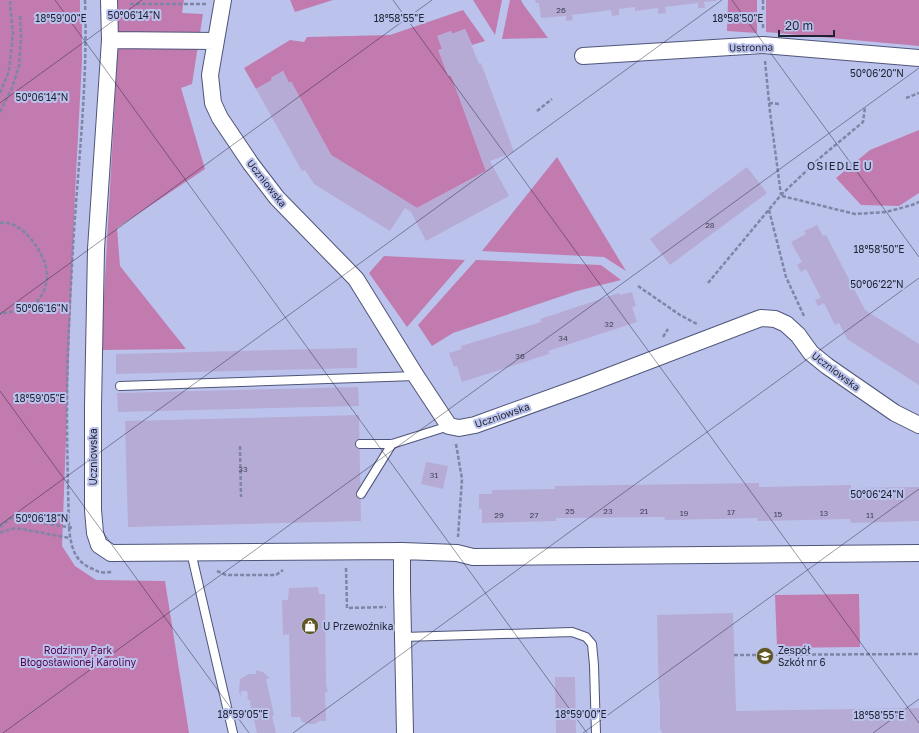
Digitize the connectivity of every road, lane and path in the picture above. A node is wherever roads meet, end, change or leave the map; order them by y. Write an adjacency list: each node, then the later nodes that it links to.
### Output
1 (11, 0): 11 (path)
2 (109, 0): 6 (street, Uczniowska)
3 (130, 4): 4 (path)
4 (222, 5): 7 (street, Uczniowska)
5 (20, 14): 19 (path)
6 (110, 40): 7 (street); 45 (street, Uczniowska)
7 (216, 41): 29 (street, Uczniowska)
8 (583, 56): 9 (street, Ustronna)
9 (919, 58)
10 (766, 65): 15 (path)
11 (0, 93)
12 (919, 93): 13 (path)
13 (906, 98)
14 (552, 99): 18 (path)
15 (769, 103): 16 (path); 20 (path)
16 (780, 104)
17 (865, 107): 20 (path)
18 (536, 110)
19 (0, 112)
20 (781, 195): 21 (path); 22 (path)
21 (919, 202)
22 (769, 210): 24 (path); 27 (path)
23 (0, 223): 26 (path)
24 (708, 284)
25 (638, 286): 28 (path)
26 (0, 314)
27 (804, 316)
28 (703, 327)
29 (416, 376): 30 (lane); 32 (street, Uczniowska)
30 (120, 386)
31 (919, 425): 32 (street, Uczniowska)
32 (449, 426): 35 (lane)
33 (456, 442): 43 (path)
34 (360, 444): 35 (lane)
35 (392, 444): 37 (lane)
36 (240, 446): 38 (path)
37 (361, 494)
38 (241, 497)
39 (0, 527): 40 (path)
40 (74, 528)
41 (0, 533): 42 (path)
42 (70, 538)
43 (458, 539)
44 (402, 551): 45 (street, Uczniowska); 46 (street, Uczniowska); 48 (street)
45 (191, 552): 52 (lane)
46 (919, 553)
47 (346, 565): 48 (path)
48 (402, 607): 49 (street)
49 (403, 637): 53 (street); 54 (lane)
50 (919, 654): 51 (path)
51 (734, 655)
52 (233, 733)
53 (405, 733)
54 (596, 733)

